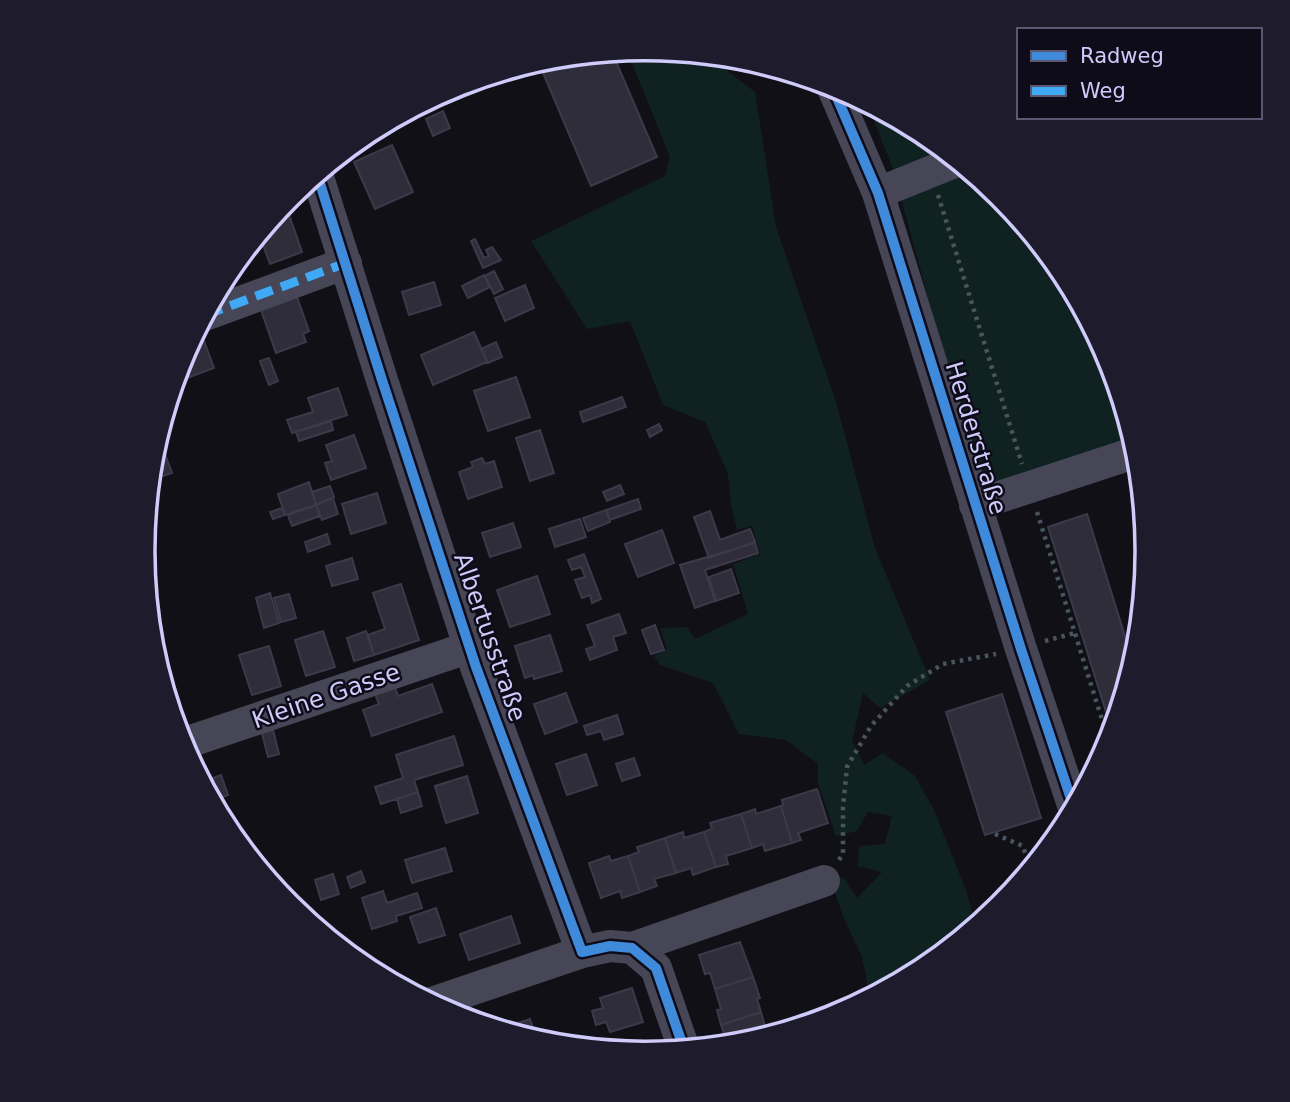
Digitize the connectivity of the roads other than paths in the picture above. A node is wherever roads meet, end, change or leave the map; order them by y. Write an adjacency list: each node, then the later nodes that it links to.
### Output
1 (839, 102): 4 (street, Herderstraße)
2 (944, 166): 4 (street)
3 (320, 184): 5 (street, Albertusstraße)
4 (877, 193): 8 (street, Herderstraße)
5 (346, 262): 6 (street); 9 (street, Albertusstraße)
6 (219, 310)
7 (1125, 456): 8 (street, Herderstraße)
8 (975, 505): 11 (street, Herderstraße)
9 (470, 647): 10 (street, Kleine Gasse); 14 (street, Albertusstraße)
10 (194, 740)
11 (1071, 793)
12 (824, 881): 13 (street)
13 (632, 948): 14 (street); 16 (street)
14 (582, 952): 15 (street)
15 (447, 998)
16 (681, 1040)

